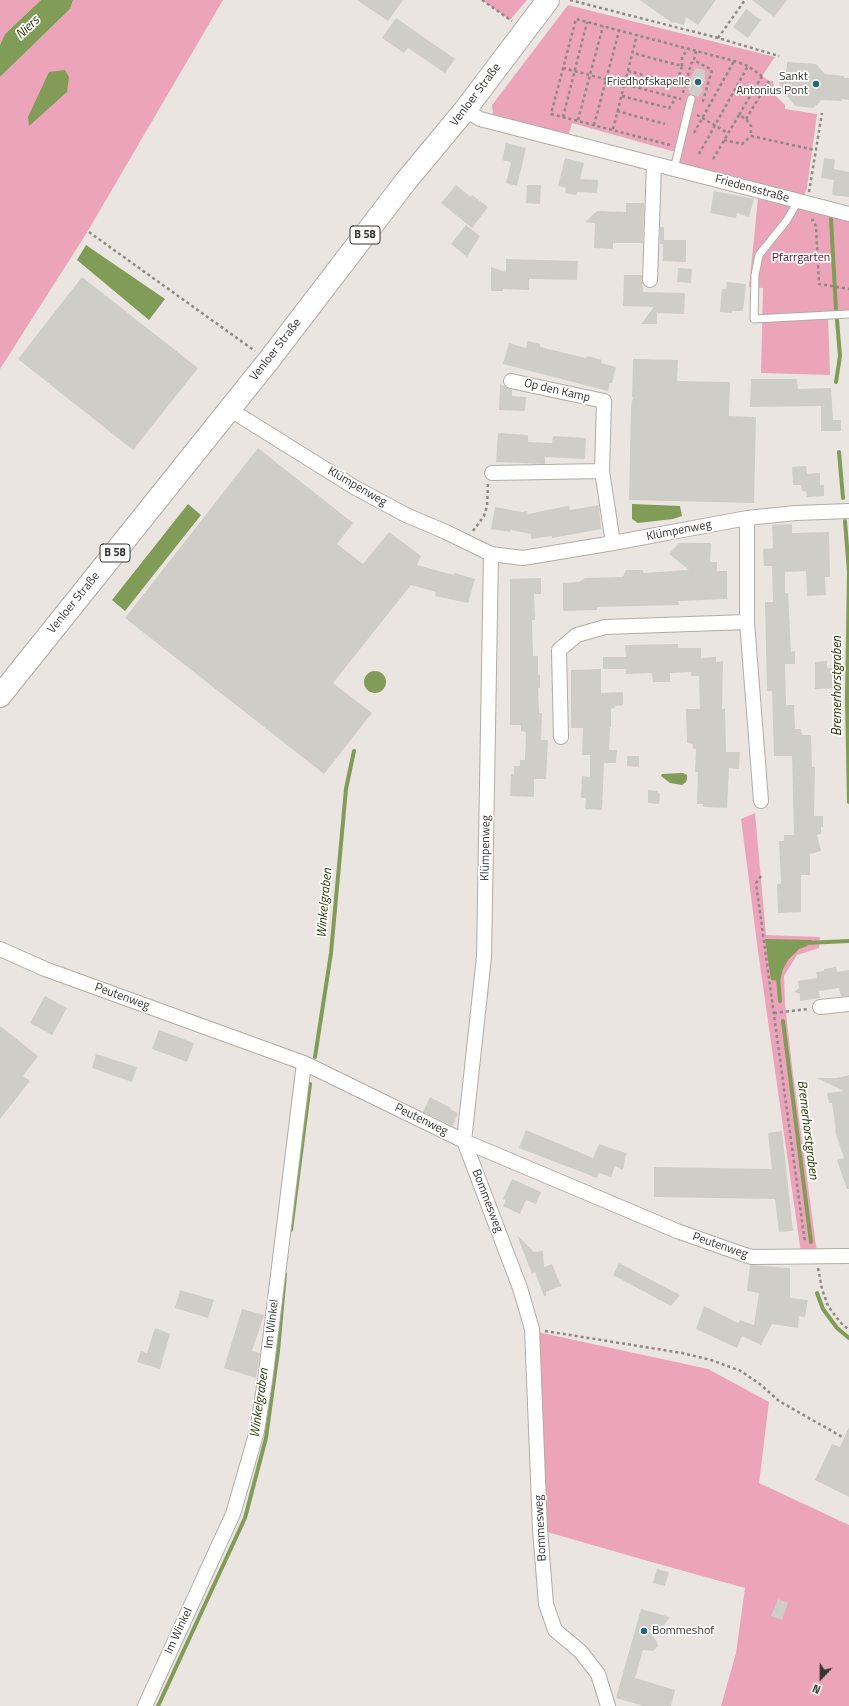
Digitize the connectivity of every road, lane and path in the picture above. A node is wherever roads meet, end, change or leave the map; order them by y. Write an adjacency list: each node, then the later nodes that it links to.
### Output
1 (482, 0): 8 (path)
2 (548, 0): 8 (main road, Venloer Straße / B 58)
3 (570, 0): 10 (path)
4 (745, 0): 10 (path)
5 (587, 22): 6 (path); 19 (path); 20 (path)
6 (603, 26): 7 (path); 22 (path)
7 (619, 30): 9 (path); 23 (path)
8 (525, 31): 29 (main road, Venloer Straße / B 58)
9 (637, 35): 11 (path); 13 (path)
10 (718, 38): 14 (path)
11 (688, 49): 12 (path); 17 (path)
12 (696, 51): 15 (path); 16 (path)
13 (633, 53): 17 (path); 21 (path)
14 (779, 56)
15 (694, 60): 27 (path); 28 (path)
16 (734, 61): 18 (path); 35 (path)
17 (682, 66): 21 (path)
18 (748, 66): 33 (path); 40 (path)
19 (563, 68): 20 (path); 34 (path)
20 (574, 71): 22 (path); 34 (path)
21 (628, 71): 25 (path)
22 (590, 75): 23 (path); 37 (path)
23 (606, 80): 25 (path); 39 (path)
24 (769, 81): 36 (path)
25 (625, 84): 26 (path); 27 (path)
26 (622, 96): 27 (path); 31 (path)
27 (676, 98)
28 (691, 99): 30 (lane)
29 (465, 110): 50 (street, Friedensstraße); 59 (main road, Venloer Straße / B 58)
30 (688, 110): 35 (path); 46 (lane)
31 (617, 111): 38 (path); 41 (path)
32 (822, 113): 47 (path)
33 (739, 114): 36 (path); 42 (path)
34 (563, 117): 37 (path)
35 (702, 118): 40 (path); 43 (path)
36 (746, 119): 44 (path)
37 (578, 120): 39 (path)
38 (665, 124)
39 (594, 125): 41 (path)
40 (715, 125): 42 (path); 48 (path)
41 (613, 130): 46 (path)
42 (728, 133): 45 (path)
43 (692, 136)
44 (751, 136): 45 (path); 47 (path)
45 (724, 140): 49 (path)
46 (679, 147): 51 (lane)
47 (815, 150): 52 (path)
48 (699, 154)
49 (713, 159)
50 (654, 164): 51 (street, Friedensstraße); 56 (street)
51 (674, 169): 52 (street, Friedensstraße)
52 (803, 203): 53 (lane); 54 (street, Friedensstraße)
53 (791, 214): 57 (path); 58 (lane)
54 (849, 214)
55 (89, 232): 59 (path)
56 (650, 280)
57 (849, 289)
58 (849, 314)
59 (269, 360): 61 (main road, Venloer Straße / B 58)
60 (511, 381): 62 (street, Op den Kamp)
61 (229, 409): 66 (street, Klümpenweg); 70 (main road, Venloer Straße / B 58)
62 (602, 471): 63 (street); 67 (street, Op den Kamp)
63 (492, 474): 66 (path)
64 (849, 511): 65 (street, Klümpenweg)
65 (747, 518): 67 (street, Klümpenweg); 69 (street)
66 (464, 542): 68 (street, Klümpenweg)
67 (613, 543): 68 (street, Klümpenweg)
68 (491, 554): 79 (street, Klümpenweg)
69 (747, 622): 71 (street); 72 (street)
70 (0, 696)
71 (561, 737)
72 (761, 801)
73 (761, 876): 77 (path)
74 (0, 949): 78 (street, Peutenweg)
75 (849, 1004): 76 (street)
76 (820, 1007): 77 (path)
77 (774, 1013): 80 (path)
78 (304, 1063): 79 (street, Peutenweg); 85 (street, Im Winkel)
79 (464, 1141): 80 (street, Peutenweg); 82 (street, Bommesweg)
80 (811, 1256): 81 (street, Peutenweg); 83 (path)
81 (849, 1256)
82 (532, 1329): 84 (path); 86 (street, Bommesweg)
83 (849, 1330)
84 (844, 1438)
85 (144, 1706)
86 (608, 1706)

